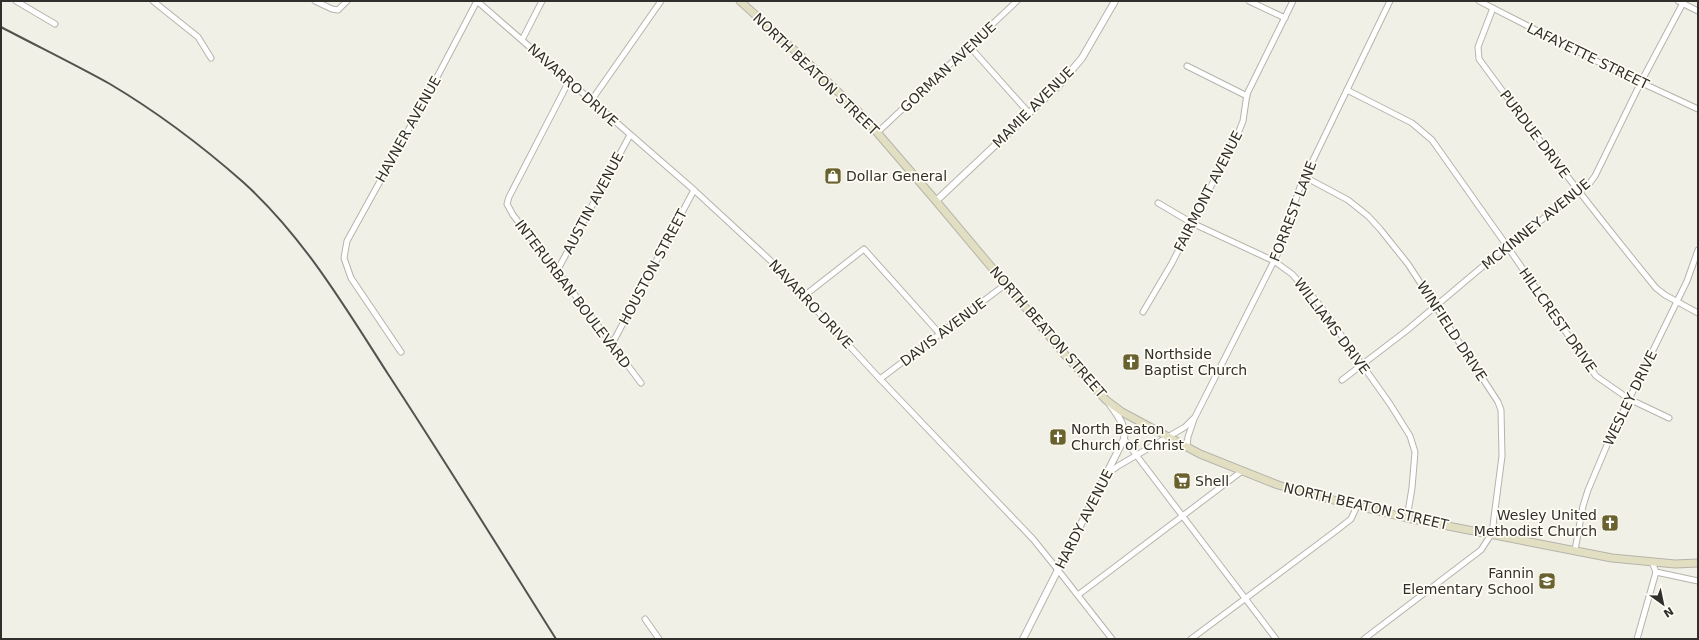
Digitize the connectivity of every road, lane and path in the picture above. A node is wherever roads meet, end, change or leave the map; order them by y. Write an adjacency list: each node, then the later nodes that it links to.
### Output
1 (16, 1): 19 (street)
2 (153, 1): 22 (street)
3 (315, 1): 4 (street)
4 (347, 1)
5 (477, 1): 20 (street, NAVARRO DRIVE); 51 (street, HAVNER AVENUE)
6 (542, 1): 20 (street)
7 (661, 1): 28 (street)
8 (740, 1): 31 (main road, NORTH BEATON STREET)
9 (1017, 1): 21 (street, GORMAN AVENUE)
10 (1115, 1): 30 (street, MAMIE AVENUE)
11 (1249, 1): 18 (street)
12 (1293, 1): 18 (street, FAIRMONT AVENUE)
13 (1390, 1): 26 (street, FORREST LANE)
14 (1479, 1): 16 (street, LAFAYETTE STREET)
15 (1682, 2): 17 (street); 25 (street, MCKINNEY AVENUE)
16 (1493, 8): 25 (street, LAFAYETTE STREET); 35 (street, PURDUE DRIVE)
17 (1698, 11)
18 (1285, 18): 27 (street, FAIRMONT AVENUE)
19 (55, 24)
20 (522, 40): 24 (street, NAVARRO DRIVE)
21 (970, 47): 30 (street); 31 (street, GORMAN AVENUE)
22 (211, 58)
23 (1187, 66): 27 (street)
24 (569, 81): 28 (street, NAVARRO DRIVE); 42 (street, INTERURBAN BOULEVARD)
25 (1641, 82): 29 (street, LAFAYETTE STREET); 35 (street, MCKINNEY AVENUE)
26 (1347, 90): 33 (street, FORREST LANE); 39 (street, HILLCREST DRIVE)
27 (1247, 96): 38 (street, FAIRMONT AVENUE)
28 (591, 101): 32 (street, NAVARRO DRIVE)
29 (1698, 109)
30 (1029, 113): 36 (street, MAMIE AVENUE)
31 (878, 132): 36 (main road, NORTH BEATON STREET)
32 (630, 135): 34 (street, NAVARRO DRIVE); 42 (street, AUSTIN AVENUE)
33 (1304, 177): 41 (street, FORREST LANE); 46 (street, WINFIELD DRIVE)
34 (694, 190): 44 (street, NAVARRO DRIVE); 50 (street, HOUSTON STREET)
35 (1579, 193): 39 (street, MCKINNEY AVENUE); 45 (street, PURDUE DRIVE)
36 (936, 201): 43 (main road, NORTH BEATON STREET)
37 (1158, 203): 38 (street, WILLIAMS DRIVE)
38 (1192, 222): 41 (street, WILLIAMS DRIVE); 47 (street, FAIRMONT AVENUE)
39 (1507, 246): 46 (street, MCKINNEY AVENUE); 56 (street, HILLCREST DRIVE)
40 (1698, 250): 45 (street, WESLEY DRIVE)
41 (1274, 261): 52 (street, WILLIAMS DRIVE); 59 (street, FORREST LANE)
42 (557, 270): 50 (street, INTERURBAN BOULEVARD)
43 (1006, 284): 49 (street, DAVIS AVENUE); 57 (main road, NORTH BEATON STREET)
44 (804, 296): 49 (street); 53 (street, NAVARRO DRIVE)
45 (1677, 302): 48 (street, PURDUE DRIVE); 56 (street, WESLEY DRIVE)
46 (1436, 306): 52 (street, MCKINNEY AVENUE); 69 (street, WINFIELD DRIVE)
47 (1143, 312)
48 (1698, 312)
49 (940, 334): 53 (street, DAVIS AVENUE)
50 (612, 344): 55 (street, INTERURBAN BOULEVARD)
51 (400, 352)
52 (1363, 365): 54 (street, MCKINNEY AVENUE); 68 (street, WILLIAMS DRIVE)
53 (880, 379): 73 (street, NAVARRO DRIVE)
54 (1342, 380)
55 (641, 383)
56 (1629, 399): 58 (street, HILLCREST DRIVE); 70 (street, WESLEY DRIVE)
57 (1106, 400): 60 (main road, NORTH BEATON STREET); 61 (street)
58 (1669, 418)
59 (1194, 419): 60 (street, FORREST LANE); 62 (street, FORREST LANE)
60 (1168, 438): 62 (main road, NORTH BEATON STREET); 63 (street, FORREST LANE)
61 (1124, 439): 63 (street); 65 (street, HARDY AVENUE)
62 (1187, 447): 64 (main road, NORTH BEATON STREET)
63 (1138, 455): 65 (street, FORREST LANE); 67 (street)
64 (1242, 471): 66 (main road, NORTH BEATON STREET); 67 (street)
65 (1106, 476): 73 (street, HARDY AVENUE)
66 (1357, 506): 68 (main road, NORTH BEATON STREET); 77 (street)
67 (1184, 515): 76 (street); 77 (street)
68 (1407, 518): 69 (main road, NORTH BEATON STREET)
69 (1492, 533): 70 (main road, NORTH BEATON STREET); 84 (street)
70 (1575, 550): 71 (main road, NORTH BEATON STREET)
71 (1652, 562): 72 (main road, NORTH BEATON STREET); 74 (street)
72 (1698, 563)
73 (1058, 570): 76 (street, NAVARRO DRIVE); 80 (street, HARDY AVENUE)
74 (1656, 572): 75 (street); 85 (street)
75 (1698, 581)
76 (1078, 595): 81 (street, NAVARRO DRIVE)
77 (1246, 598): 82 (street); 83 (street)
78 (645, 619): 79 (street)
79 (659, 639)
80 (1023, 639)
81 (1112, 639)
82 (1191, 639)
83 (1276, 639)
84 (1364, 639)
85 (1637, 639)

